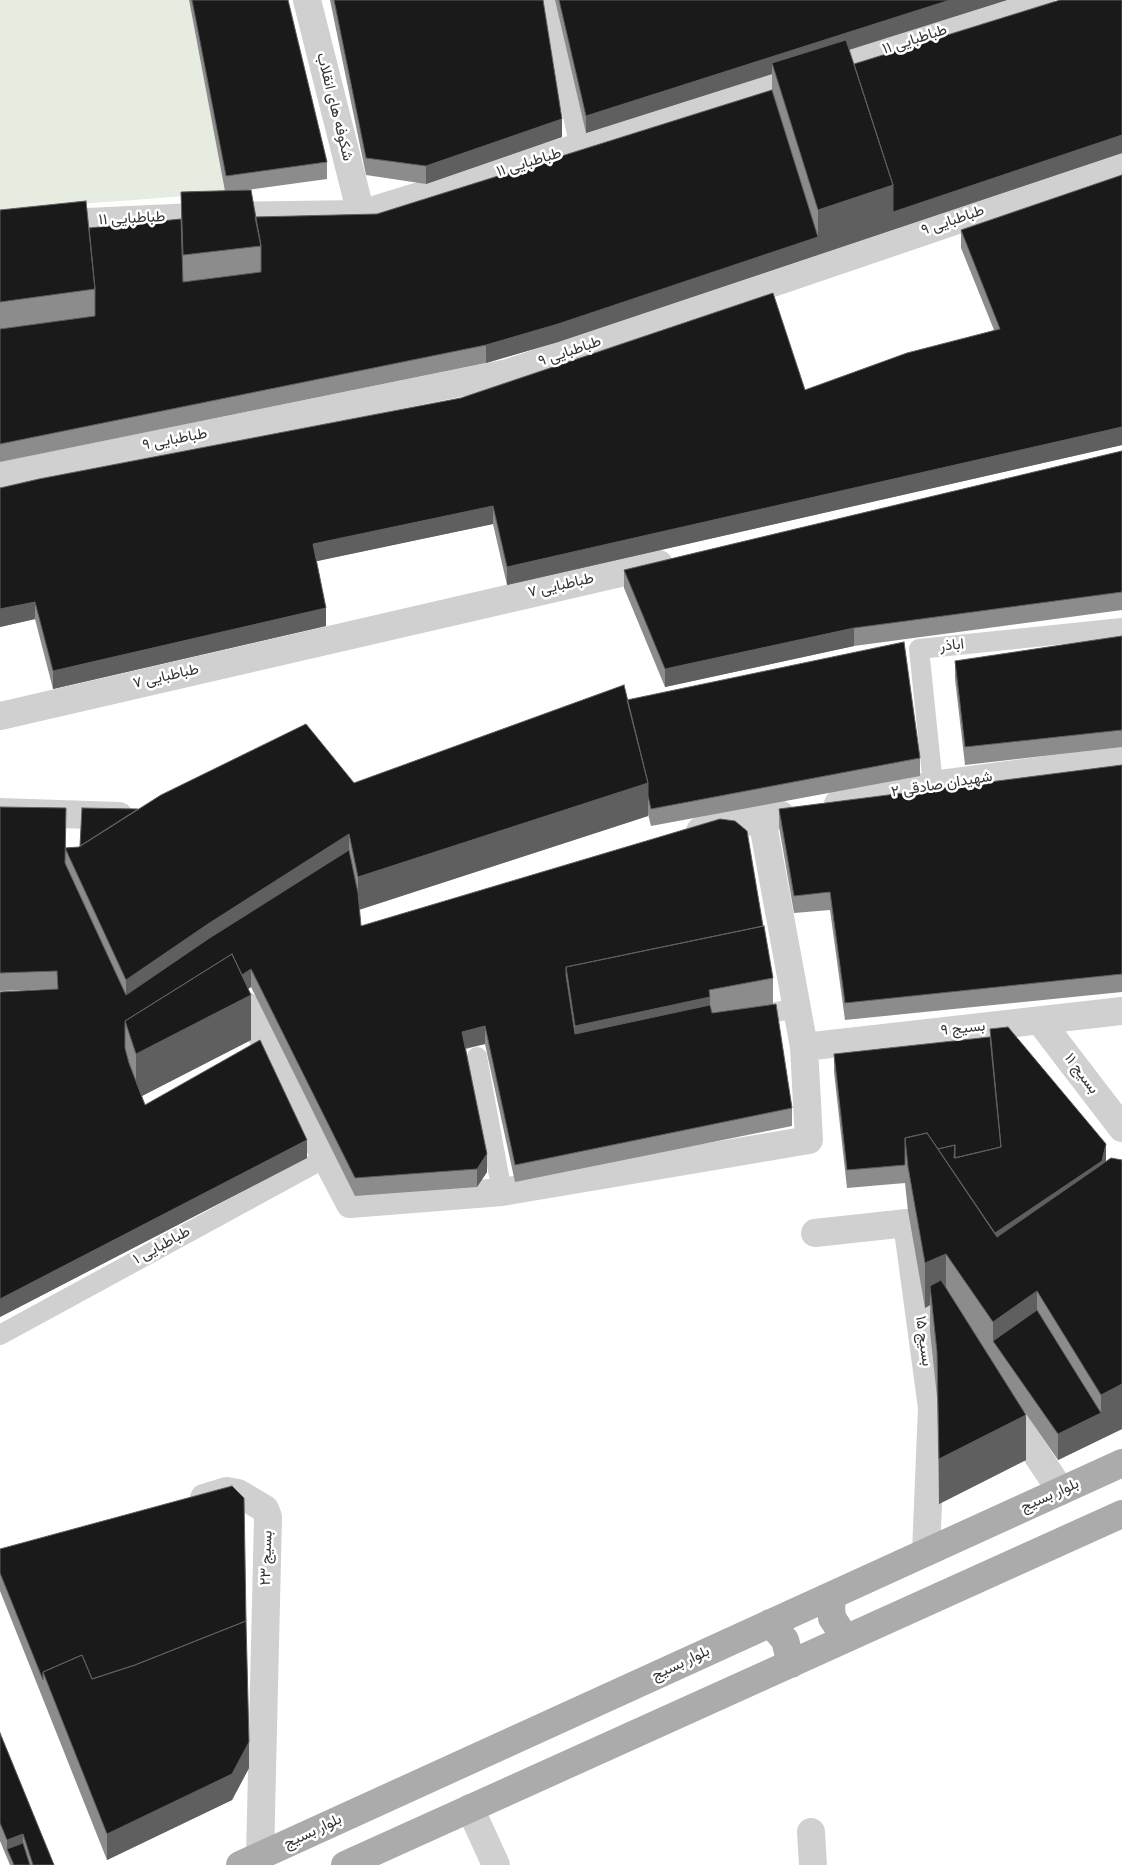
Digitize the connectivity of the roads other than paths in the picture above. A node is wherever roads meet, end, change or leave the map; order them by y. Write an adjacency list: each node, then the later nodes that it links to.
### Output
1 (307, 0): 6 (street, شکوفه های انقلاب)
2 (1041, 0): 4 (street, طباطبایی ۱۱)
3 (548, 6): 4 (lane)
4 (580, 148): 6 (street, طباطبایی ۱۱)
5 (1122, 164): 8 (street, طباطبایی ۹)
6 (361, 214): 7 (street, طباطبایی ۱۱)
7 (0, 226)
8 (0, 476)
9 (685, 558): 11 (street, طباطبایی ۷)
10 (1122, 628): 13 (lane, اباذر)
11 (0, 716)
12 (1122, 760): 13 (street, شهیدان صادقی ۲)
13 (933, 785): 16 (street, شهیدان صادقی ۲)
14 (0, 812): 15 (street)
15 (143, 817)
16 (762, 819): 17 (street, شهیدان صادقی ۲); 19 (street)
17 (676, 836)
18 (246, 1006): 26 (street)
19 (797, 1008): 21 (lane); 23 (street)
20 (1122, 1011): 22 (street, بسیج ۹)
21 (728, 1020)
22 (1040, 1021): 23 (street, بسیج ۹); 25 (street, بسیج ۱۱)
23 (804, 1048): 27 (street)
24 (477, 1057): 27 (lane)
25 (1122, 1128)
26 (324, 1158): 27 (street); 29 (lane, طباطبایی ۱)
27 (502, 1192)
28 (816, 1234): 35 (street, بسیج ۱۵)
29 (0, 1334)
30 (990, 1383): 32 (street)
31 (1122, 1463): 32 (main road, بلوار بسیج)
32 (1061, 1491): 35 (main road, بلوار بسیج)
33 (180, 1505): 42 (street, بسیج ۲۳)
34 (1122, 1514): 38 (main road)
35 (926, 1552): 36 (main road, بلوار بسیج)
36 (834, 1595): 37 (main road, بلوار بسیج); 38 (main road)
37 (770, 1623): 39 (main road); 42 (main road, بلوار بسیج)
38 (850, 1637): 39 (main road)
39 (791, 1664): 40 (main road)
40 (470, 1808): 43 (main road); 44 (street)
41 (811, 1832): 45 (street)
42 (250, 1860)
43 (354, 1863)
44 (496, 1865)
45 (813, 1865)

